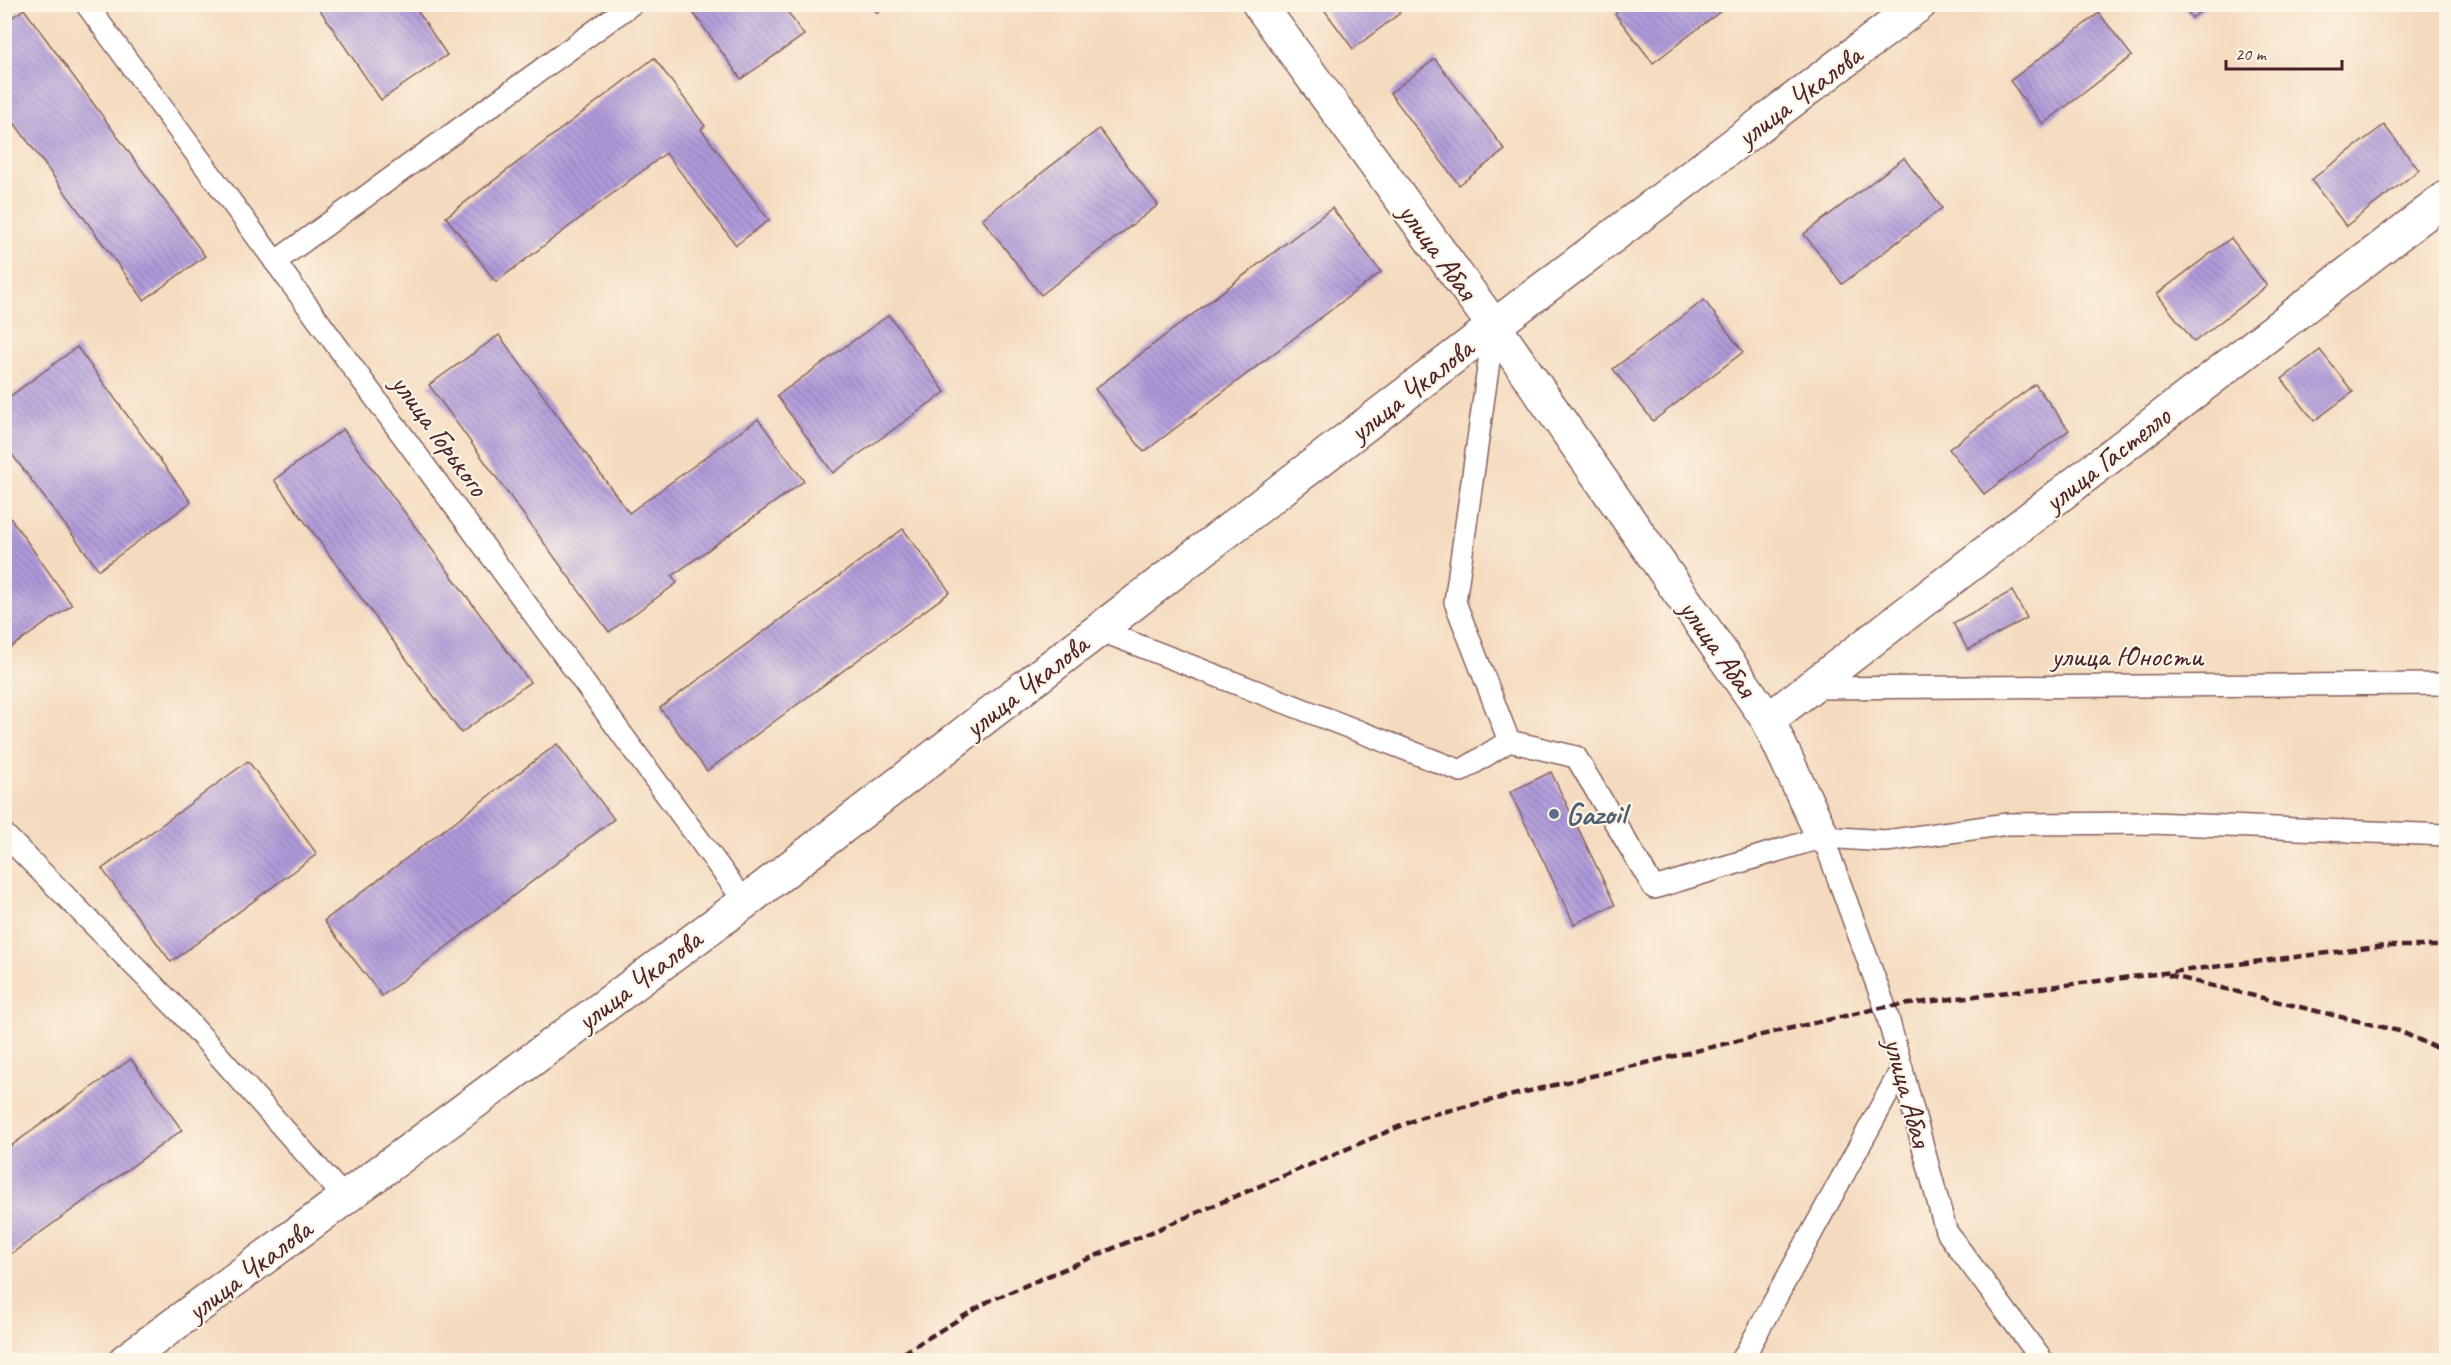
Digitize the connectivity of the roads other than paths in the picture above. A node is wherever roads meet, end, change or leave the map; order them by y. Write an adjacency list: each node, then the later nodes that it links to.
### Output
1 (86, 4): 6 (lane, улица Горького)
2 (632, 4): 6 (lane)
3 (1259, 4): 7 (main road, улица Абая)
4 (1920, 4): 7 (main road, улица Чкалова)
5 (2442, 206): 10 (main road, улица Гастелло)
6 (275, 262): 16 (lane, улица Горького)
7 (1494, 327): 8 (main road, улица Чкалова); 11 (main road, улица Абая); 12 (lane)
8 (1099, 630): 12 (lane); 16 (main road, улица Чкалова)
9 (2446, 684): 10 (lane, улица Юности)
10 (1808, 688): 11 (main road, улица Гастелло)
11 (1768, 720): 15 (main road, улица Абая)
12 (1509, 741): 15 (lane)
13 (4, 834): 18 (lane)
14 (2446, 835): 15 (lane)
15 (1823, 837): 17 (lane, улица Абая)
16 (745, 902): 18 (main road, улица Чкалова)
17 (1902, 1068): 20 (lane); 21 (lane, улица Абая)
18 (345, 1198): 19 (main road, улица Чкалова)
19 (126, 1360)
20 (1742, 1360)
21 (2042, 1360)

